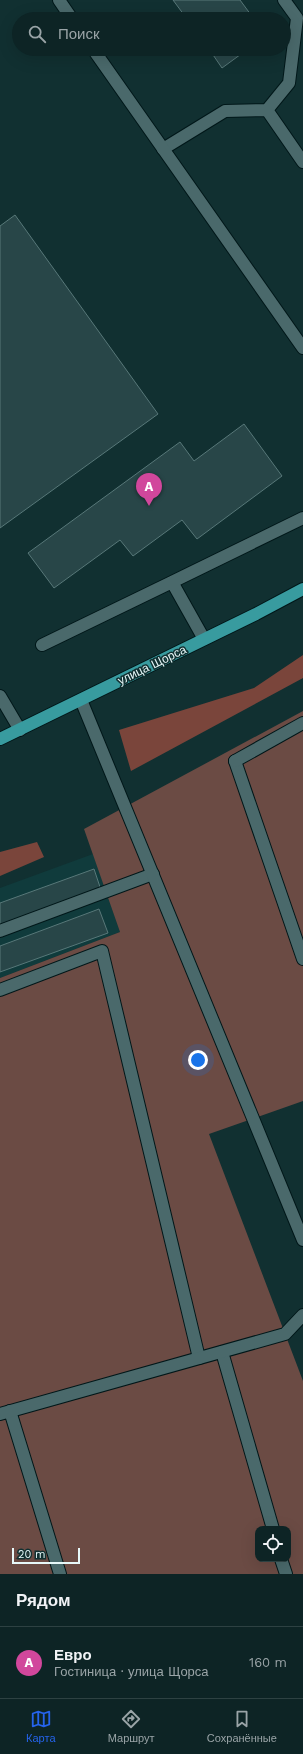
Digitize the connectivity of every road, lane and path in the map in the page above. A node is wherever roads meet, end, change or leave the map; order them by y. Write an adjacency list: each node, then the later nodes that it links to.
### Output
1 (59, 0): 3 (street)
2 (284, 0): 5 (street)
3 (67, 12)
4 (98, 56): 6 (street)
5 (267, 110): 6 (street); 7 (street)
6 (163, 149): 8 (street)
7 (303, 162)
8 (303, 348)
9 (303, 518): 10 (street)
10 (172, 582): 12 (street); 13 (street)
11 (303, 589): 12 (main road, улица Щорса)
12 (204, 640): 15 (main road, улица Щорса)
13 (42, 645)
14 (0, 696): 17 (street)
15 (81, 700): 17 (main road, улица Щорса); 19 (street)
16 (303, 723): 21 (street)
17 (20, 730): 18 (main road, улица Щорса)
18 (0, 740)
19 (153, 874): 20 (street); 23 (street)
20 (0, 931)
21 (303, 959)
22 (0, 990): 26 (street)
23 (303, 1240)
24 (303, 1315): 25 (street)
25 (222, 1352): 26 (street); 28 (street)
26 (199, 1358): 27 (street)
27 (5, 1413): 30 (street)
28 (272, 1526)
29 (282, 1562): 31 (street)
30 (60, 1574)
31 (286, 1574)

